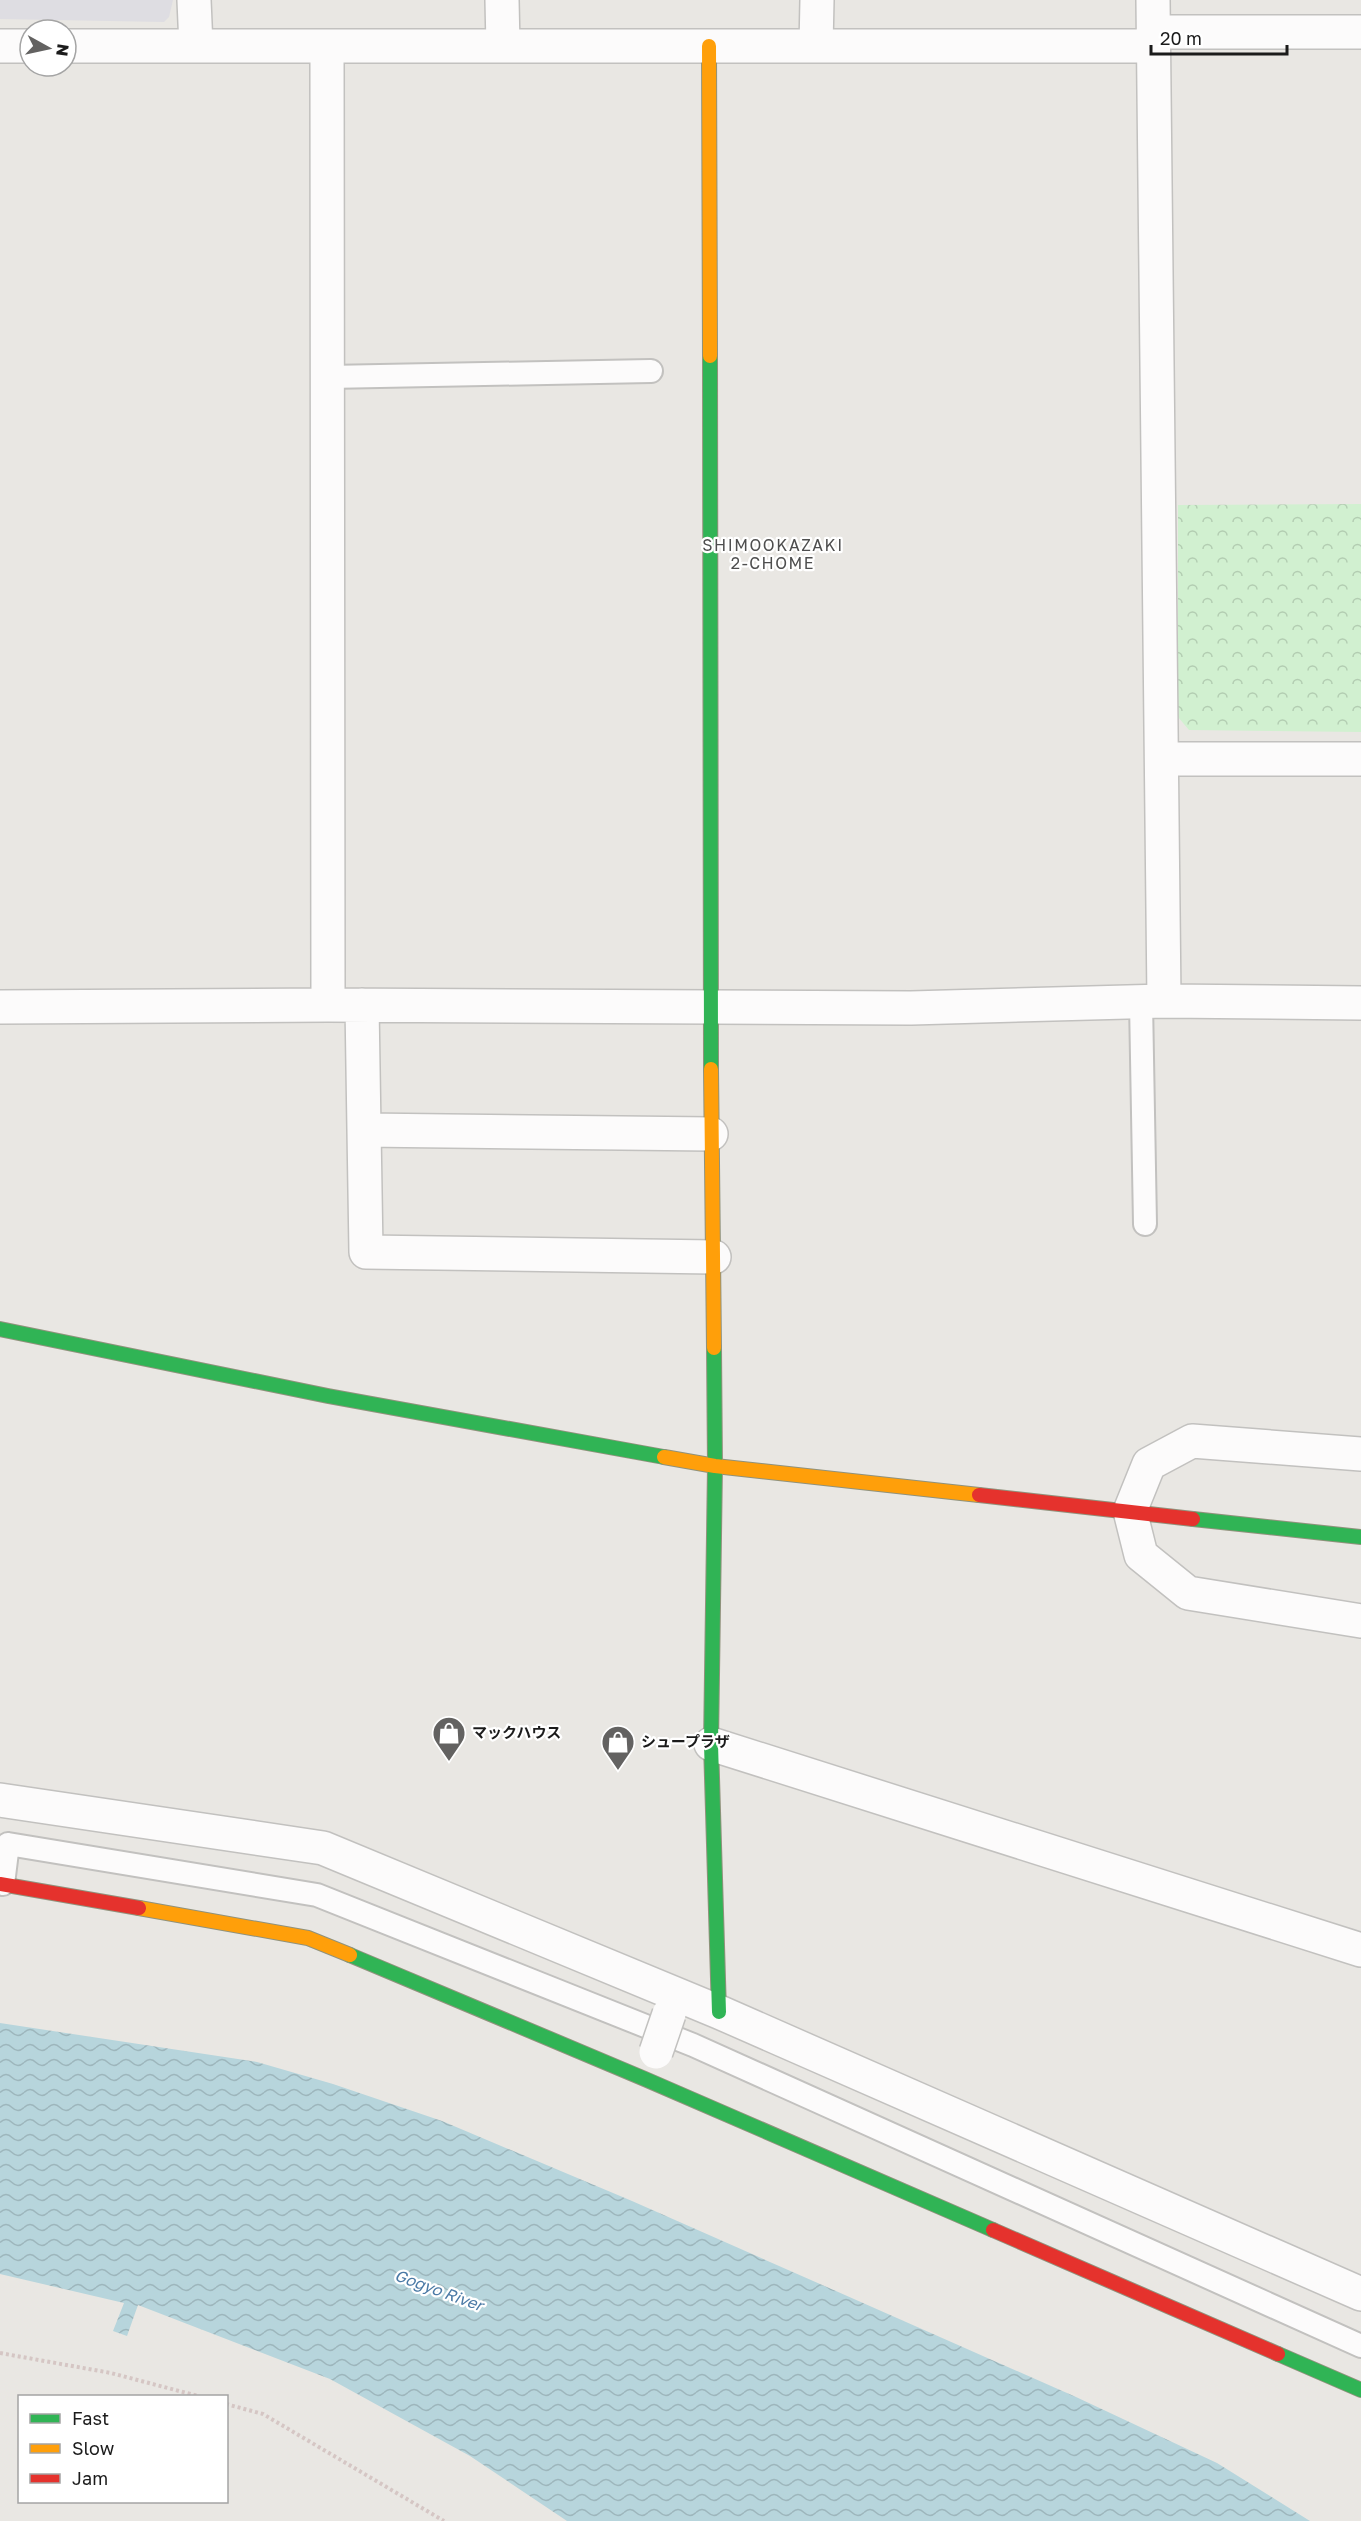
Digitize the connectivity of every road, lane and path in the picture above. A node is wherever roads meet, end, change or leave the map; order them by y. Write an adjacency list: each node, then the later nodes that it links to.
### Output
1 (194, 0): 9 (street)
2 (502, 0): 11 (street)
3 (817, 0): 13 (street)
4 (1153, 26): 5 (street); 13 (street); 16 (street)
5 (1361, 32)
6 (0, 46): 7 (street)
7 (18, 46)
8 (78, 46): 9 (street)
9 (195, 46): 10 (street)
10 (327, 46): 11 (street); 15 (street)
11 (503, 46): 12 (street)
12 (709, 46): 13 (street); 22 (street)
13 (816, 46)
14 (651, 371): 15 (lane)
15 (328, 377): 20 (street)
16 (1162, 759): 17 (street); 18 (street)
17 (1361, 759)
18 (1153, 1001): 19 (street); 22 (street); 26 (lane)
19 (1361, 1003)
20 (328, 1005): 21 (street); 23 (street)
21 (362, 1005): 22 (street); 24 (street)
22 (712, 1006): 25 (street)
23 (0, 1007)
24 (364, 1130): 25 (street); 27 (street)
25 (711, 1134): 27 (street)
26 (1144, 1224)
27 (714, 1257): 30 (street)
28 (0, 1329): 30 (street)
29 (1361, 1454): 31 (street)
30 (715, 1466): 31 (street); 34 (street)
31 (1130, 1511): 32 (street); 33 (street)
32 (1361, 1537)
33 (1361, 1621)
34 (711, 1744): 37 (street); 39 (street)
35 (0, 1800): 38 (street)
36 (2, 1884): 40 (street); 42 (lane)
37 (1361, 1950)
38 (672, 2004): 39 (street); 40 (street, bridge)
39 (719, 2012): 41 (street)
40 (650, 2065): 44 (street)
41 (1361, 2294)
42 (1361, 2346)
43 (0, 2354): 45 (path)
44 (1361, 2390)
45 (191, 2395)
46 (228, 2405): 47 (path)
47 (444, 2521)

